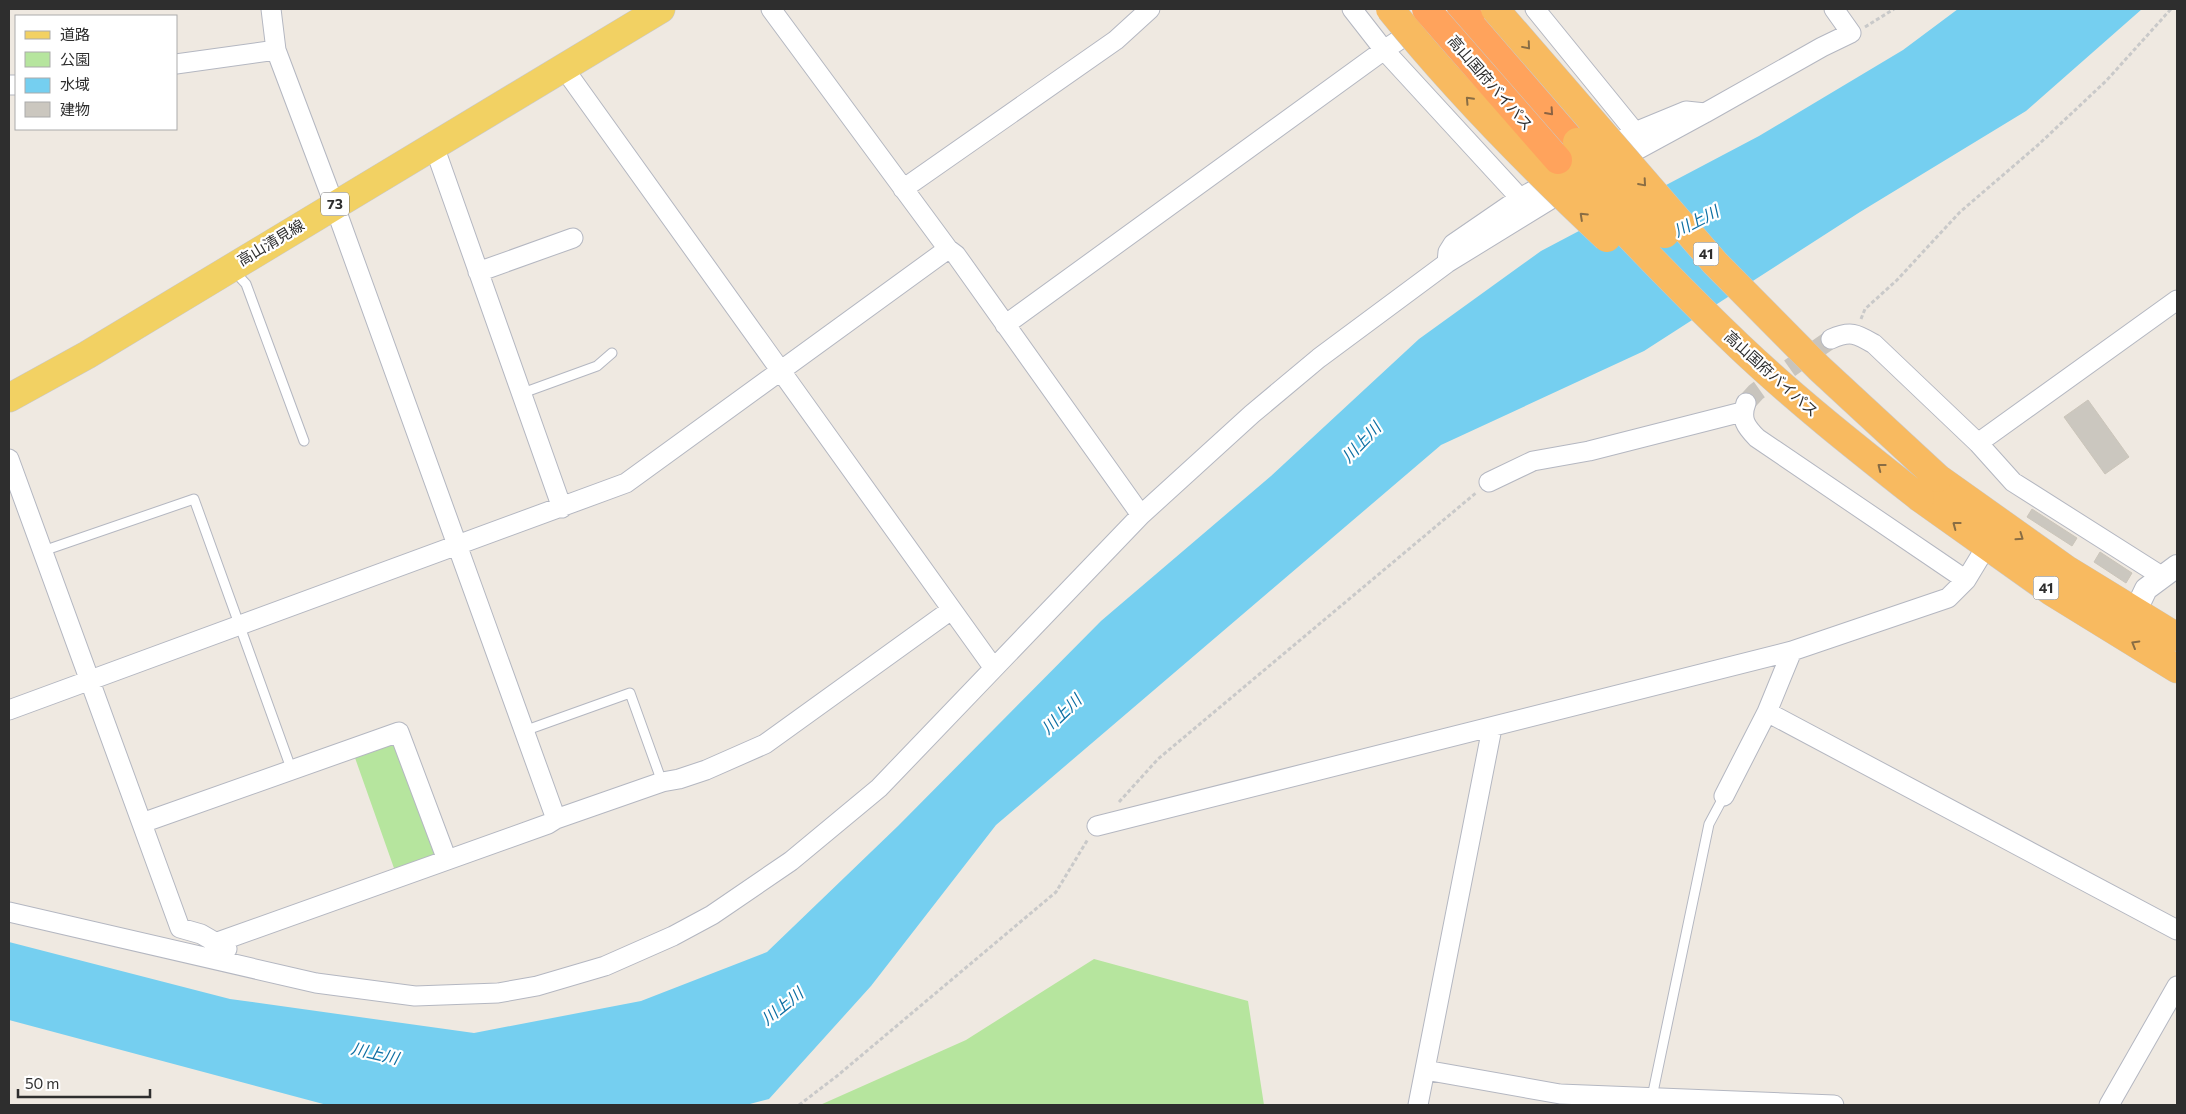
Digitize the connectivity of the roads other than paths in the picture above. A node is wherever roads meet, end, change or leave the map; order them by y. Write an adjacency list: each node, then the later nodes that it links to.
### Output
1 (271, 9): 13 (street)
2 (661, 9): 16 (main road, 高山清見線 / 73)
3 (772, 9): 21 (street)
4 (1150, 9): 21 (street)
5 (1352, 9): 14 (street)
6 (1390, 9): 32 (highway, 41, one-way to 6, bridge)
7 (1426, 9): 20 (highway, 高山国府バイパス / 41, bridge)
8 (1446, 9): 14 (street)
9 (1461, 9): 20 (highway, 高山国府バイパス / 41, one-way to 20)
10 (1495, 9): 40 (highway, 41, one-way to 40, bridge)
11 (1535, 9): 18 (street)
12 (1834, 9): 17 (street)
13 (276, 50): 15 (street); 23 (street)
14 (1384, 50): 22 (street); 30 (street)
15 (178, 64)
16 (563, 68): 19 (main road, 高山清見線 / 73); 34 (street)
17 (1705, 113): 18 (street); 26 (street)
18 (1635, 132): 22 (street)
19 (434, 146): 23 (main road, 高山清見線 / 73); 28 (street)
20 (1567, 151): 32 (highway, 高山国府バイパス / 41, bridge); 40 (highway, 高山国府バイパス / 41, bridge)
21 (903, 189): 25 (street)
22 (1520, 198): 26 (street)
23 (334, 204): 27 (main road, 高山清見線 / 73); 44 (street)
24 (573, 238): 28 (street)
25 (948, 249): 30 (street); 34 (street)
26 (1447, 263): 43 (street)
27 (231, 267): 36 (main road, 高山清見線 / 73); 37 (lane)
28 (478, 272): 35 (street)
29 (2177, 300): 38 (street)
30 (1005, 325): 43 (street)
31 (1832, 339): 38 (street)
32 (1741, 348): 45 (highway, 高山国府バイパス / 41, one-way to 32, bridge)
33 (612, 353): 35 (lane)
34 (781, 371): 42 (street); 49 (street)
35 (520, 394): 42 (street)
36 (9, 398)
37 (304, 441)
38 (1978, 443): 47 (street)
39 (9, 459): 46 (street)
40 (1938, 478): 50 (highway, 高山国府バイパス / 41, one-way to 50)
41 (1489, 482): 48 (street)
42 (562, 508): 44 (street)
43 (1141, 515): 54 (street)
44 (458, 546): 51 (street); 60 (street)
45 (1986, 547): 48 (street); 55 (highway, 高山国府バイパス / 41, one-way to 45)
46 (42, 551): 51 (lane); 56 (street)
47 (2170, 571): 50 (street)
48 (1966, 580): 53 (street)
49 (951, 610): 54 (street); 62 (street)
50 (2134, 612): 52 (highway, 高山国府バイパス / 41)
51 (240, 626): 56 (street); 61 (lane)
52 (2177, 637)
53 (1792, 651): 58 (street); 59 (street)
54 (993, 668): 71 (street)
55 (2177, 669)
56 (90, 680): 57 (street); 65 (street)
57 (9, 710)
58 (1767, 712): 63 (street); 69 (street)
59 (1492, 728): 66 (street); 73 (street)
60 (524, 732): 62 (lane); 64 (street)
61 (292, 771): 65 (street); 67 (street)
62 (662, 782): 64 (street)
63 (1724, 796): 74 (lane)
64 (556, 819): 67 (street)
65 (142, 823): 70 (street)
66 (1096, 826)
67 (447, 860): 70 (street)
68 (9, 912): 71 (street)
69 (2177, 930)
70 (215, 943): 71 (street)
71 (258, 970)
72 (2177, 986): 77 (street)
73 (1424, 1070): 74 (street); 75 (street)
74 (1652, 1097): 76 (street)
75 (1418, 1105)
76 (1834, 1105)
77 (2109, 1105)

